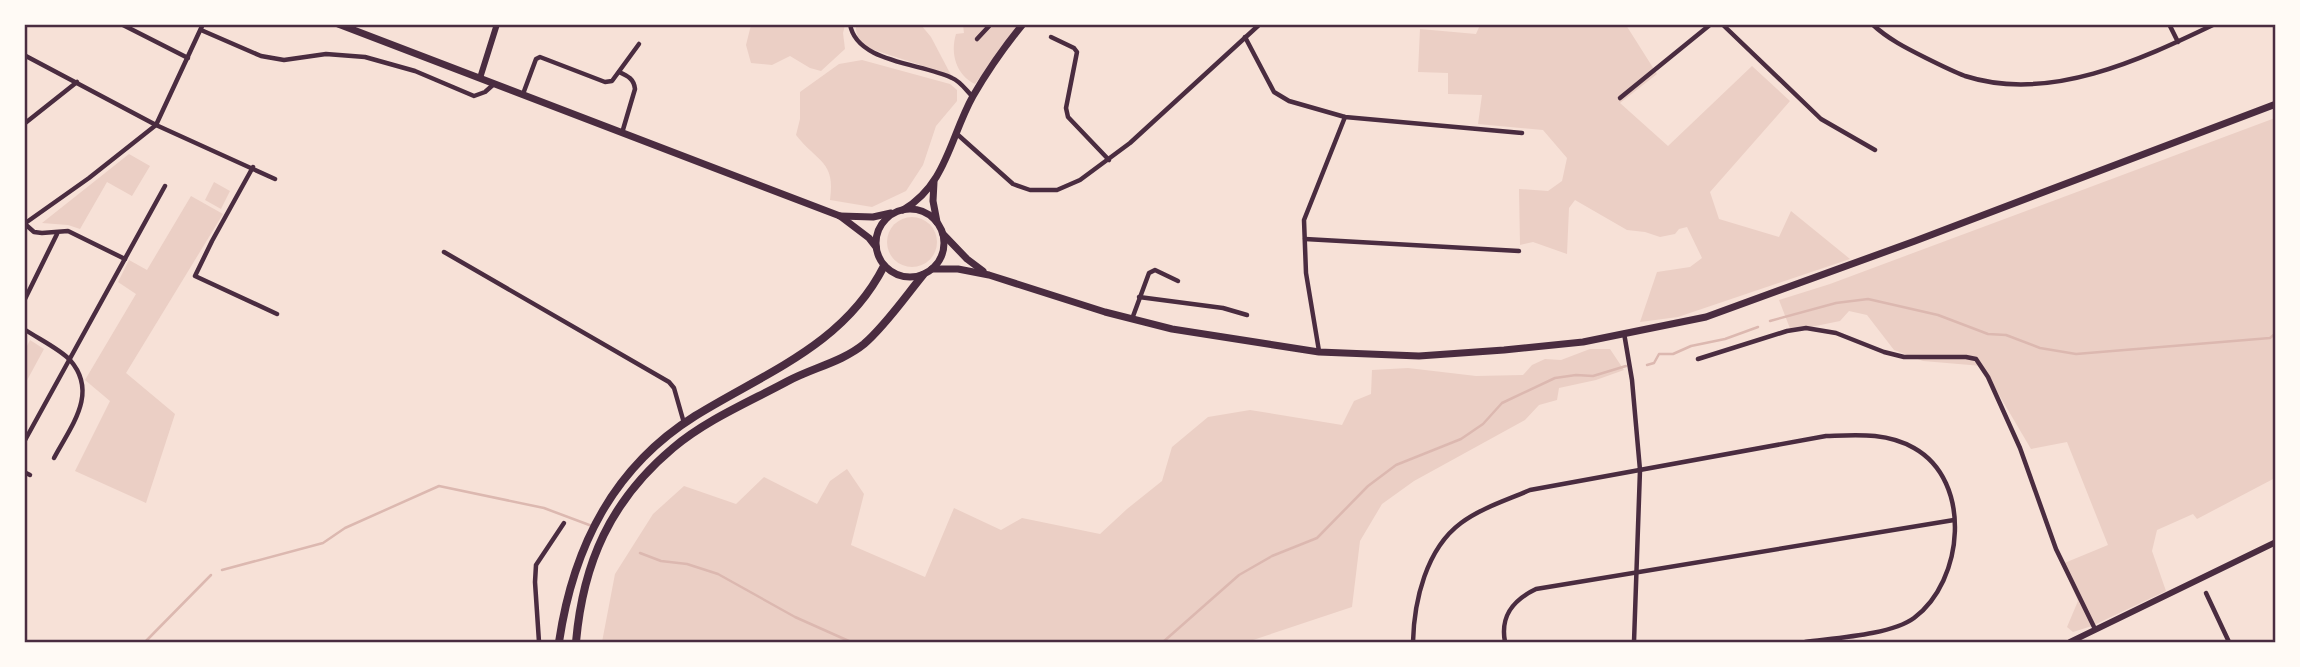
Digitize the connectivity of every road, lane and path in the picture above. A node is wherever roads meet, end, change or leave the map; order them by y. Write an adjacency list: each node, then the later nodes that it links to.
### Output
1 (121, 24): 20 (street)
2 (338, 24): 22 (main road)
3 (850, 24): 26 (street)
4 (991, 24): 16 (street)
5 (1023, 24): 26 (main road)
6 (1260, 24): 15 (street)
7 (1711, 24): 27 (street)
8 (1723, 24): 35 (street)
9 (1872, 24): 17 (street)
10 (2169, 24): 17 (street)
11 (2215, 24): 17 (street)
12 (497, 25): 22 (street)
13 (202, 27): 20 (street); 24 (street)
14 (1051, 37): 36 (street)
15 (1245, 37): 29 (street); 36 (street)
16 (977, 39)
17 (2178, 42)
18 (639, 44): 21 (street)
19 (24, 55): 23 (street)
20 (188, 58): 31 (street)
21 (619, 72): 25 (street); 32 (street)
22 (480, 78): 24 (main road)
23 (76, 82): 30 (street); 31 (street)
24 (495, 84): 25 (main road)
25 (523, 94): 32 (main road)
26 (972, 97): 34 (main road)
27 (1620, 98)
28 (2276, 104): 64 (main road)
29 (1345, 117): 33 (street); 48 (street)
30 (24, 124)
31 (156, 125): 37 (street); 45 (street)
32 (622, 133): 43 (main road)
33 (1522, 133)
34 (957, 134): 36 (street); 39 (main road)
35 (1875, 150)
36 (1109, 160)
37 (253, 167): 38 (street); 60 (street)
38 (275, 179)
39 (934, 181): 41 (main road); 44 (main road)
40 (165, 186): 52 (street)
41 (903, 210): 42 (main road); 44 (main road)
42 (893, 213): 43 (main road); 49 (main road)
43 (840, 216): 49 (main road)
44 (938, 223): 46 (main road)
45 (25, 224): 47 (street)
46 (942, 232): 54 (main road); 56 (main road)
47 (57, 233): 52 (street); 59 (street)
48 (1305, 239): 50 (street); 65 (street)
49 (876, 247): 53 (main road)
50 (1519, 251)
51 (444, 252): 68 (street)
52 (125, 258): 66 (street)
53 (884, 266): 55 (main road); 68 (main road)
54 (932, 269): 55 (main road); 56 (main road)
55 (923, 275): 80 (main road)
56 (989, 275): 62 (main road)
57 (1178, 281): 58 (street)
58 (1139, 297): 61 (street); 62 (street)
59 (24, 301)
60 (277, 314)
61 (1247, 315)
62 (1132, 320): 65 (main road)
63 (24, 329): 66 (street)
64 (1624, 333): 65 (main road); 71 (street)
65 (1320, 352)
66 (69, 359): 69 (street); 70 (street)
67 (1698, 359): 77 (street)
68 (684, 424): 79 (main road)
69 (24, 442)
70 (54, 458)
71 (1640, 470): 72 (street); 75 (street); 81 (street)
72 (1954, 520): 75 (street); 84 (street)
73 (564, 523): 78 (street)
74 (2276, 542): 77 (street)
75 (1636, 572): 82 (street); 83 (street)
76 (2206, 593): 86 (street)
77 (2096, 630): 85 (street)
78 (539, 642)
79 (559, 642)
80 (576, 642)
81 (1413, 642)
82 (1505, 642)
83 (1634, 642)
84 (1805, 642)
85 (2070, 642)
86 (2229, 642)

